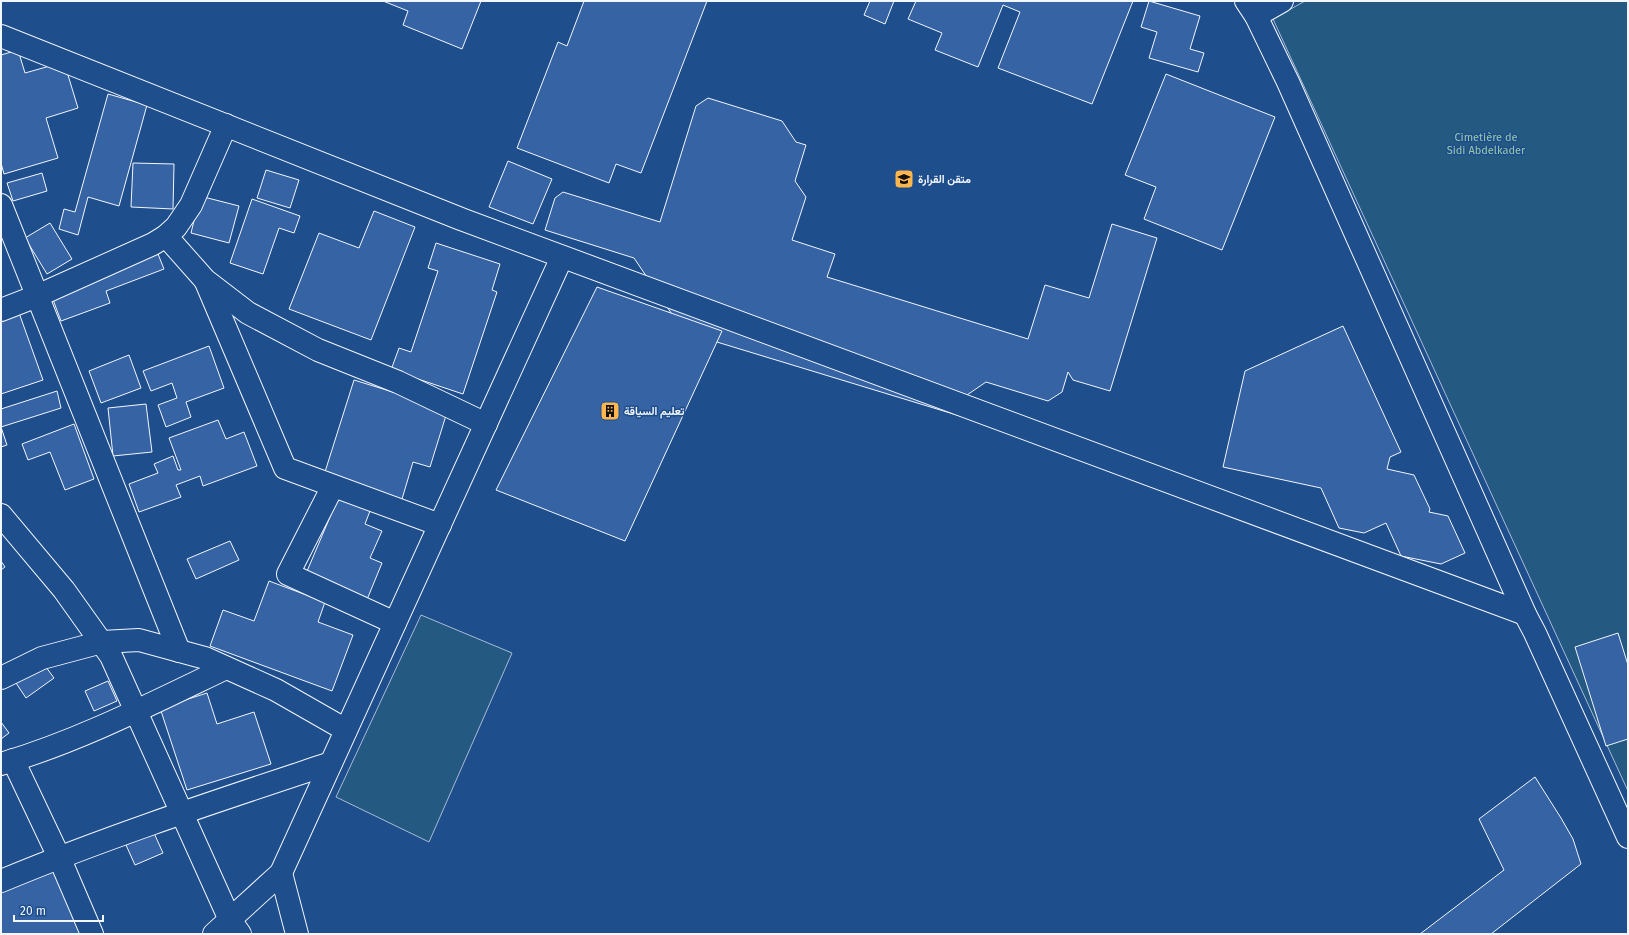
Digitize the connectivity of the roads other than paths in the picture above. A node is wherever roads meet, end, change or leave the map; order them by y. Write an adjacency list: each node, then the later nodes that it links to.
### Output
1 (1282, 1): 2 (street)
2 (1251, 9): 15 (street)
3 (1, 36): 4 (street)
4 (226, 125): 6 (street); 7 (street)
5 (1, 205): 9 (street)
6 (166, 236): 8 (street); 9 (street)
7 (562, 257): 11 (street); 15 (street)
8 (205, 280): 11 (street); 12 (street)
9 (37, 296): 10 (street); 18 (street)
10 (1, 310)
11 (486, 424): 14 (street)
12 (333, 486): 14 (street); 16 (street)
13 (1, 516): 17 (street)
14 (440, 526): 16 (street)
15 (1525, 614): 26 (street)
16 (395, 623): 22 (street)
17 (102, 642): 18 (street); 20 (street); 21 (street)
18 (179, 651): 19 (street)
19 (226, 668): 21 (street); 22 (street)
20 (1, 678)
21 (137, 711): 23 (street); 25 (street)
22 (346, 730): 24 (street)
23 (7, 762): 27 (street)
24 (331, 763): 25 (street); 28 (street)
25 (182, 812): 27 (street); 30 (street)
26 (1628, 837)
27 (59, 857): 29 (street); 31 (street)
28 (281, 873): 30 (street); 32 (street)
29 (1, 881)
30 (228, 929)
31 (92, 934)
32 (297, 934)

